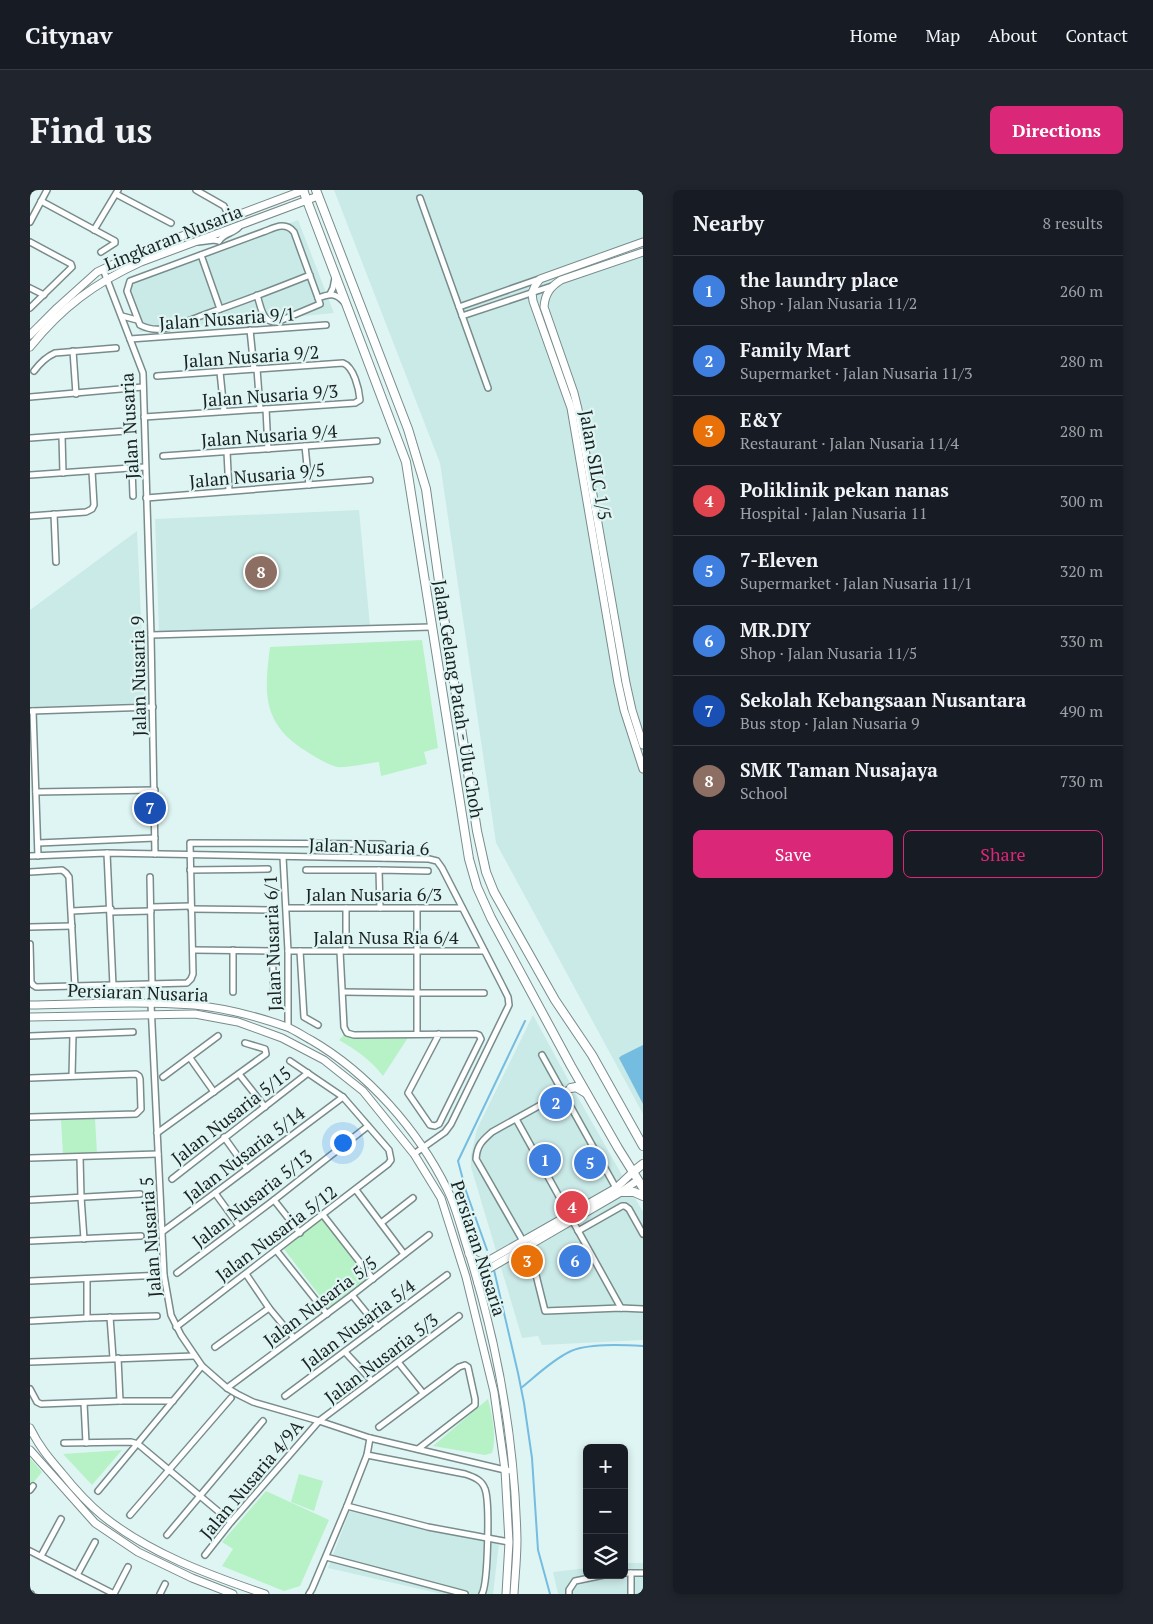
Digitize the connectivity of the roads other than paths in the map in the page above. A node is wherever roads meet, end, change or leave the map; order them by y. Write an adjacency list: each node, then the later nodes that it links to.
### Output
1 (47, 190): 8 (street)
2 (196, 190): 9 (street)
3 (303, 190): 7 (main road, Jalan Gelang Patah - Ulu Choh); 9 (street, Lingkaran Nusaria)
4 (117, 192): 11 (street); 13 (street)
5 (317, 193): 7 (street, Lingkaran Nusaria); 162 (main road, Jalan Gelang Patah - Ulu Choh)
6 (420, 198): 37 (street)
7 (307, 200): 12 (street, Lingkaran Nusaria); 24 (main road, Jalan Gelang Patah - Ulu Choh)
8 (41, 201): 10 (street); 13 (street)
9 (230, 218): 22 (street, Lingkaran Nusaria)
10 (30, 222)
11 (171, 223)
12 (240, 226): 14 (street); 16 (street, Lingkaran Nusaria)
13 (94, 230): 19 (street)
14 (219, 241): 16 (street); 18 (street)
15 (30, 242): 31 (street)
16 (196, 242): 25 (street, Lingkaran Nusaria)
17 (643, 242): 26 (street)
18 (222, 247): 21 (street); 23 (street)
19 (101, 252)
20 (643, 252): 27 (street)
21 (201, 255): 39 (street); 42 (street)
22 (103, 269): 25 (street, Jalan Nusaria); 45 (street, Lingkaran Nusaria)
23 (310, 275): 32 (street); 34 (street)
24 (335, 277): 30 (street); 35 (main road, Jalan Gelang Patah - Ulu Choh)
25 (108, 278): 40 (street, Jalan Nusaria); 45 (street, Lingkaran Nusaria)
26 (540, 279): 29 (street); 33 (street)
27 (552, 285): 29 (street); 87 (street, Jalan SILC 1/5)
28 (30, 288): 31 (street)
29 (532, 293): 36 (street); 88 (street, Jalan SILC 1/5)
30 (330, 294): 34 (street); 35 (street)
31 (44, 295): 38 (street)
32 (257, 295): 34 (street); 39 (street)
33 (488, 297): 36 (street); 37 (street)
34 (318, 298)
35 (344, 302): 83 (main road, Jalan Gelang Patah - Ulu Choh)
36 (491, 306): 41 (street)
37 (459, 307): 41 (street)
38 (30, 308)
39 (220, 309): 42 (street)
40 (122, 316): 42 (street); 46 (street, Jalan Nusaria)
41 (462, 316): 56 (street)
42 (137, 320)
43 (326, 325): 44 (street, Jalan Nusaria 9/1)
44 (250, 330): 46 (street, Jalan Nusaria 9/1); 51 (street)
45 (32, 335): 47 (street, Lingkaran Nusaria)
46 (130, 339): 55 (street, Jalan Nusaria)
47 (30, 348)
48 (116, 348): 49 (street)
49 (73, 352): 52 (street); 57 (street)
50 (348, 364): 51 (street, Jalan Nusaria 9/2); 59 (street, Jalan Nusaria 9/3)
51 (255, 369): 53 (street, Jalan Nusaria 9/2); 59 (street)
52 (34, 371)
53 (220, 372): 54 (street, Jalan Nusaria 9/2); 60 (street)
54 (156, 376)
55 (143, 387): 57 (street); 61 (street, Jalan Nusaria)
56 (488, 388)
57 (76, 394): 58 (street)
58 (30, 397)
59 (263, 409): 60 (street, Jalan Nusaria 9/3); 67 (street)
60 (224, 411): 61 (street, Jalan Nusaria 9/3)
61 (144, 417): 70 (street, Jalan Nusaria)
62 (126, 431): 63 (street)
63 (62, 436): 64 (street); 73 (street)
64 (30, 438)
65 (377, 441): 66 (street, Jalan Nusaria 9/4)
66 (305, 446): 67 (street, Jalan Nusaria 9/4); 76 (street)
67 (268, 449): 68 (street, Jalan Nusaria 9/4)
68 (227, 452): 69 (street, Jalan Nusaria 9/4); 77 (street)
69 (163, 456)
70 (145, 467): 71 (street); 79 (street, Jalan Nusaria)
71 (132, 468): 72 (street); 78 (street)
72 (92, 471): 73 (street); 80 (street)
73 (63, 473): 74 (street)
74 (30, 476)
75 (370, 480): 76 (street, Jalan Nusaria 9/5)
76 (309, 485): 77 (street, Jalan Nusaria 9/5)
77 (229, 492): 79 (street, Jalan Nusaria 9/5)
78 (134, 496)
79 (146, 498): 84 (street, Jalan Nusaria 9)
80 (54, 514): 81 (street); 82 (street)
81 (30, 516)
82 (56, 562)
83 (431, 627): 84 (street); 151 (main road, Jalan Gelang Patah - Ulu Choh)
84 (151, 635): 85 (street, Jalan Nusaria 9)
85 (153, 708): 86 (street); 89 (street, Jalan Nusaria 9)
86 (32, 711): 90 (street)
87 (643, 744)
88 (643, 769)
89 (155, 790): 90 (street); 91 (street, Jalan Nusaria 9)
90 (36, 792): 92 (street)
91 (155, 838): 92 (street); 94 (street, Jalan Nusaria 9)
92 (38, 843): 97 (street)
93 (107, 853): 94 (street, Jalan Nusaria 6); 97 (street, Jalan Nusaria 6); 116 (street)
94 (155, 854): 95 (street, Jalan Nusaria 6)
95 (190, 855): 98 (street, Jalan Nusaria 6); 99 (street); 101 (street)
96 (30, 856): 97 (street, Jalan Nusaria 6)
97 (38, 856)
98 (283, 857): 99 (street, Jalan Nusaria 6); 108 (street, Jalan Nusaria 6/1)
99 (384, 858): 112 (street, Jalan Nusaria 6)
100 (268, 869): 101 (street)
101 (190, 870): 107 (street)
102 (306, 870): 103 (street)
103 (379, 870): 104 (street); 110 (street)
104 (428, 871)
105 (30, 872): 115 (street)
106 (150, 877): 113 (street)
107 (191, 908): 113 (street); 114 (street); 120 (street)
108 (286, 908): 109 (street, Jalan Nusaria 6/3); 122 (street, Jalan Nusaria 6/1)
109 (346, 908): 110 (street, Jalan Nusaria 6/3); 124 (street)
110 (380, 908): 111 (street, Jalan Nusaria 6/3)
111 (416, 908): 112 (street, Jalan Nusaria 6/3); 126 (street)
112 (462, 908): 125 (street, Jalan Nusaria 6)
113 (151, 909): 116 (street); 127 (street)
114 (269, 910)
115 (72, 911): 116 (street); 117 (street)
116 (111, 911): 128 (street)
117 (72, 926): 118 (street); 129 (street)
118 (30, 927)
119 (30, 944): 129 (street)
120 (193, 950): 121 (street); 127 (street)
121 (233, 950): 130 (street); 133 (street)
122 (288, 951): 123 (street, Jalan Nusa Ria 6/4); 140 (street, Jalan Nusaria 6/1)
123 (300, 951): 124 (street, Jalan Nusa Ria 6/4); 139 (street)
124 (343, 951): 126 (street, Jalan Nusa Ria 6/4); 131 (street)
125 (484, 951): 126 (street, Jalan Nusa Ria 6/4); 171 (street, Jalan Nusaria 6)
126 (416, 952): 134 (street)
127 (152, 983): 128 (street)
128 (113, 986): 129 (street)
129 (75, 987)
130 (233, 992)
131 (343, 992): 134 (street); 142 (street)
132 (484, 993): 134 (street)
133 (274, 994)
134 (416, 994): 142 (street)
135 (151, 1004): 136 (street, Persiaran Nusaria); 137 (street); 140 (street, Persiaran Nusaria)
136 (30, 1005)
137 (151, 1014): 138 (street, Persiaran Nusaria); 167 (street, Jalan Nusaria 5); 173 (street, Persiaran Nusaria)
138 (30, 1017)
139 (318, 1025)
140 (288, 1027): 171 (street, Persiaran Nusaria)
141 (132, 1032): 144 (street)
142 (417, 1034): 143 (street)
143 (439, 1034): 143 (street)
144 (72, 1035): 145 (street); 154 (street)
145 (30, 1036)
146 (218, 1036): 149 (street)
147 (245, 1043): 153 (street)
148 (542, 1055): 159 (street)
149 (190, 1058): 155 (street); 158 (street)
150 (290, 1061): 152 (street)
151 (572, 1066): 157 (main road); 161 (main road, Jalan Gelang Patah - Ulu Choh)
152 (308, 1073): 160 (street); 163 (street, Jalan Nusaria 5/15)
153 (239, 1074): 158 (street); 163 (street)
154 (72, 1076): 156 (street); 164 (street)
155 (163, 1077)
156 (30, 1078)
157 (571, 1088): 159 (street); 161 (main road)
158 (214, 1092): 167 (street)
159 (563, 1092): 165 (street); 183 (street)
160 (342, 1097): 166 (street); 177 (street, Jalan Nusaria 5/14)
161 (592, 1101): 178 (main road, Jalan Gelang Patah - Ulu Choh)
162 (620, 1103): 169 (main road); 170 (main road, Jalan Gelang Patah - Ulu Choh)
163 (265, 1107): 168 (street, Jalan Nusaria 5/15)
164 (30, 1117)
165 (516, 1119): 192 (street); 203 (street)
166 (368, 1126): 182 (street, Jalan Nusaria 5/12); 190 (street, Jalan Nusaria 5/13)
167 (157, 1134): 172 (street, Jalan Nusaria 5)
168 (224, 1137): 177 (street); 180 (street, Jalan Nusaria 5/15)
169 (643, 1138)
170 (643, 1146)
171 (424, 1148): 173 (street); 206 (street, Persiaran Nusaria)
172 (158, 1154): 174 (street); 196 (street, Jalan Nusaria 5)
173 (414, 1154): 257 (street, Persiaran Nusaria)
174 (80, 1157): 175 (street); 187 (street)
175 (30, 1158)
176 (643, 1164): 178 (main road)
177 (247, 1169): 184 (street, Jalan Nusaria 5/14)
178 (634, 1171): 179 (main road, Jalan Gelang Patah - Ulu Choh); 183 (street)
179 (640, 1178): 181 (main road, Jalan Gelang Patah - Ulu Choh); 183 (street)
180 (172, 1179)
181 (643, 1188)
182 (356, 1190): 191 (street, Jalan Nusaria 5/12); 193 (street)
183 (618, 1190): 186 (main road); 192 (street)
184 (215, 1193): 194 (street); 196 (street, Jalan Nusaria 5/14)
185 (140, 1194): 187 (street)
186 (643, 1196)
187 (81, 1197): 189 (street); 201 (street)
188 (413, 1198): 193 (street)
189 (30, 1200)
190 (274, 1200): 194 (street, Jalan Nusaria 5/13); 197 (street)
191 (324, 1214): 197 (street, Jalan Nusaria 5/12); 212 (street)
192 (571, 1217): 195 (street); 203 (street)
193 (381, 1223): 205 (street)
194 (239, 1226): 207 (street, Jalan Nusaria 5/13)
195 (578, 1231): 198 (street); 217 (street)
196 (162, 1232): 209 (street, Jalan Nusaria 5)
197 (300, 1232): 204 (street, Jalan Nusaria 5/12)
198 (643, 1234)
199 (429, 1235): 205 (street, Jalan Nusaria 5/5)
200 (140, 1236): 201 (street)
201 (84, 1239): 202 (street)
202 (30, 1240)
203 (524, 1244): 206 (street); 214 (street); 217 (street)
204 (276, 1250): 208 (street, Jalan Nusaria 5/12); 219 (street)
205 (404, 1254): 212 (street, Jalan Nusaria 5/5)
206 (469, 1254): 214 (street, Persiaran Nusaria)
207 (177, 1273)
208 (246, 1274): 216 (street); 226 (street, Jalan Nusaria 5/12)
209 (164, 1275): 211 (street); 226 (street, Jalan Nusaria 5)
210 (447, 1275): 225 (street, Jalan Nusaria 5/4)
211 (87, 1279): 213 (street); 223 (street)
212 (373, 1279): 215 (street, Jalan Nusaria 5/5)
213 (30, 1281)
214 (478, 1283): 258 (street, Persiaran Nusaria)
215 (352, 1295): 219 (street, Jalan Nusaria 5/5); 225 (street)
216 (269, 1308): 227 (street); 228 (street)
217 (621, 1308): 218 (street)
218 (643, 1309)
219 (327, 1314): 227 (street, Jalan Nusaria 5/5)
220 (157, 1316): 222 (street)
221 (459, 1316): 233 (street, Jalan Nusaria 5/3)
222 (110, 1317): 223 (street); 231 (street)
223 (87, 1318): 224 (street)
224 (30, 1321)
225 (378, 1326): 229 (street, Jalan Nusaria 5/4)
226 (176, 1327): 230 (street, Jalan Nusaria 5)
227 (294, 1338): 236 (street, Jalan Nusaria 5/5)
228 (215, 1347)
229 (345, 1352): 235 (street); 239 (street, Jalan Nusaria 5/4)
230 (194, 1356): 231 (street); 234 (street, Jalan Nusaria 5)
231 (115, 1358): 232 (street); 241 (street)
232 (30, 1362)
233 (398, 1362): 235 (street, Jalan Nusaria 5/3); 238 (street)
234 (202, 1366): 236 (street, Jalan Nusaria 5); 242 (street)
235 (372, 1382): 245 (street, Jalan Nusaria 5/3)
236 (227, 1388): 245 (street, Jalan Nusaria 5)
237 (30, 1389): 243 (street)
238 (423, 1393): 246 (street); 253 (street)
239 (285, 1396)
240 (230, 1398): 256 (street)
241 (120, 1401): 242 (street); 243 (street)
242 (173, 1401): 251 (street)
243 (84, 1403): 250 (street)
244 (263, 1421): 260 (street)
245 (319, 1421): 248 (street, Jalan Nusaria 5); 264 (street, Jalan Nusaria 4/9A)
246 (379, 1427)
247 (30, 1428): 252 (street)
248 (370, 1438): 253 (street, Jalan Nusaria 5); 255 (street)
249 (64, 1443): 250 (street)
250 (86, 1443): 251 (street)
251 (138, 1444): 256 (street); 259 (street)
252 (38, 1445): 254 (street); 280 (street)
253 (418, 1449): 257 (street, Jalan Nusaria 5)
254 (30, 1450): 285 (street)
255 (367, 1455): 261 (street); 266 (street)
256 (169, 1470): 260 (street); 262 (street)
257 (504, 1470): 258 (street); 268 (street, Persiaran Nusaria)
258 (513, 1470): 290 (street, Persiaran Nusaria)
259 (98, 1491)
260 (200, 1496): 264 (street); 265 (street)
261 (347, 1506): 266 (street); 272 (street)
262 (130, 1515)
263 (61, 1519): 271 (street)
264 (231, 1522): 270 (street, Jalan Nusaria 4/9A)
265 (167, 1536)
266 (488, 1539): 268 (street); 288 (street)
267 (95, 1542): 277 (street)
268 (509, 1542): 289 (street, Persiaran Nusaria)
269 (30, 1551): 271 (street)
270 (205, 1555)
271 (41, 1556): 277 (street)
272 (326, 1557): 281 (street); 287 (street)
273 (128, 1567): 283 (street)
274 (628, 1572): 275 (street)
275 (632, 1572): 276 (street); 291 (street)
276 (643, 1573)
277 (77, 1575): 283 (street)
278 (587, 1579): 282 (street)
279 (166, 1584): 284 (street)
280 (252, 1592): 286 (street)
281 (311, 1592)
282 (569, 1592)
283 (114, 1594)
284 (160, 1594)
285 (233, 1594)
286 (265, 1594)
287 (465, 1594)
288 (482, 1594)
289 (506, 1594)
290 (514, 1594)
291 (631, 1594)

